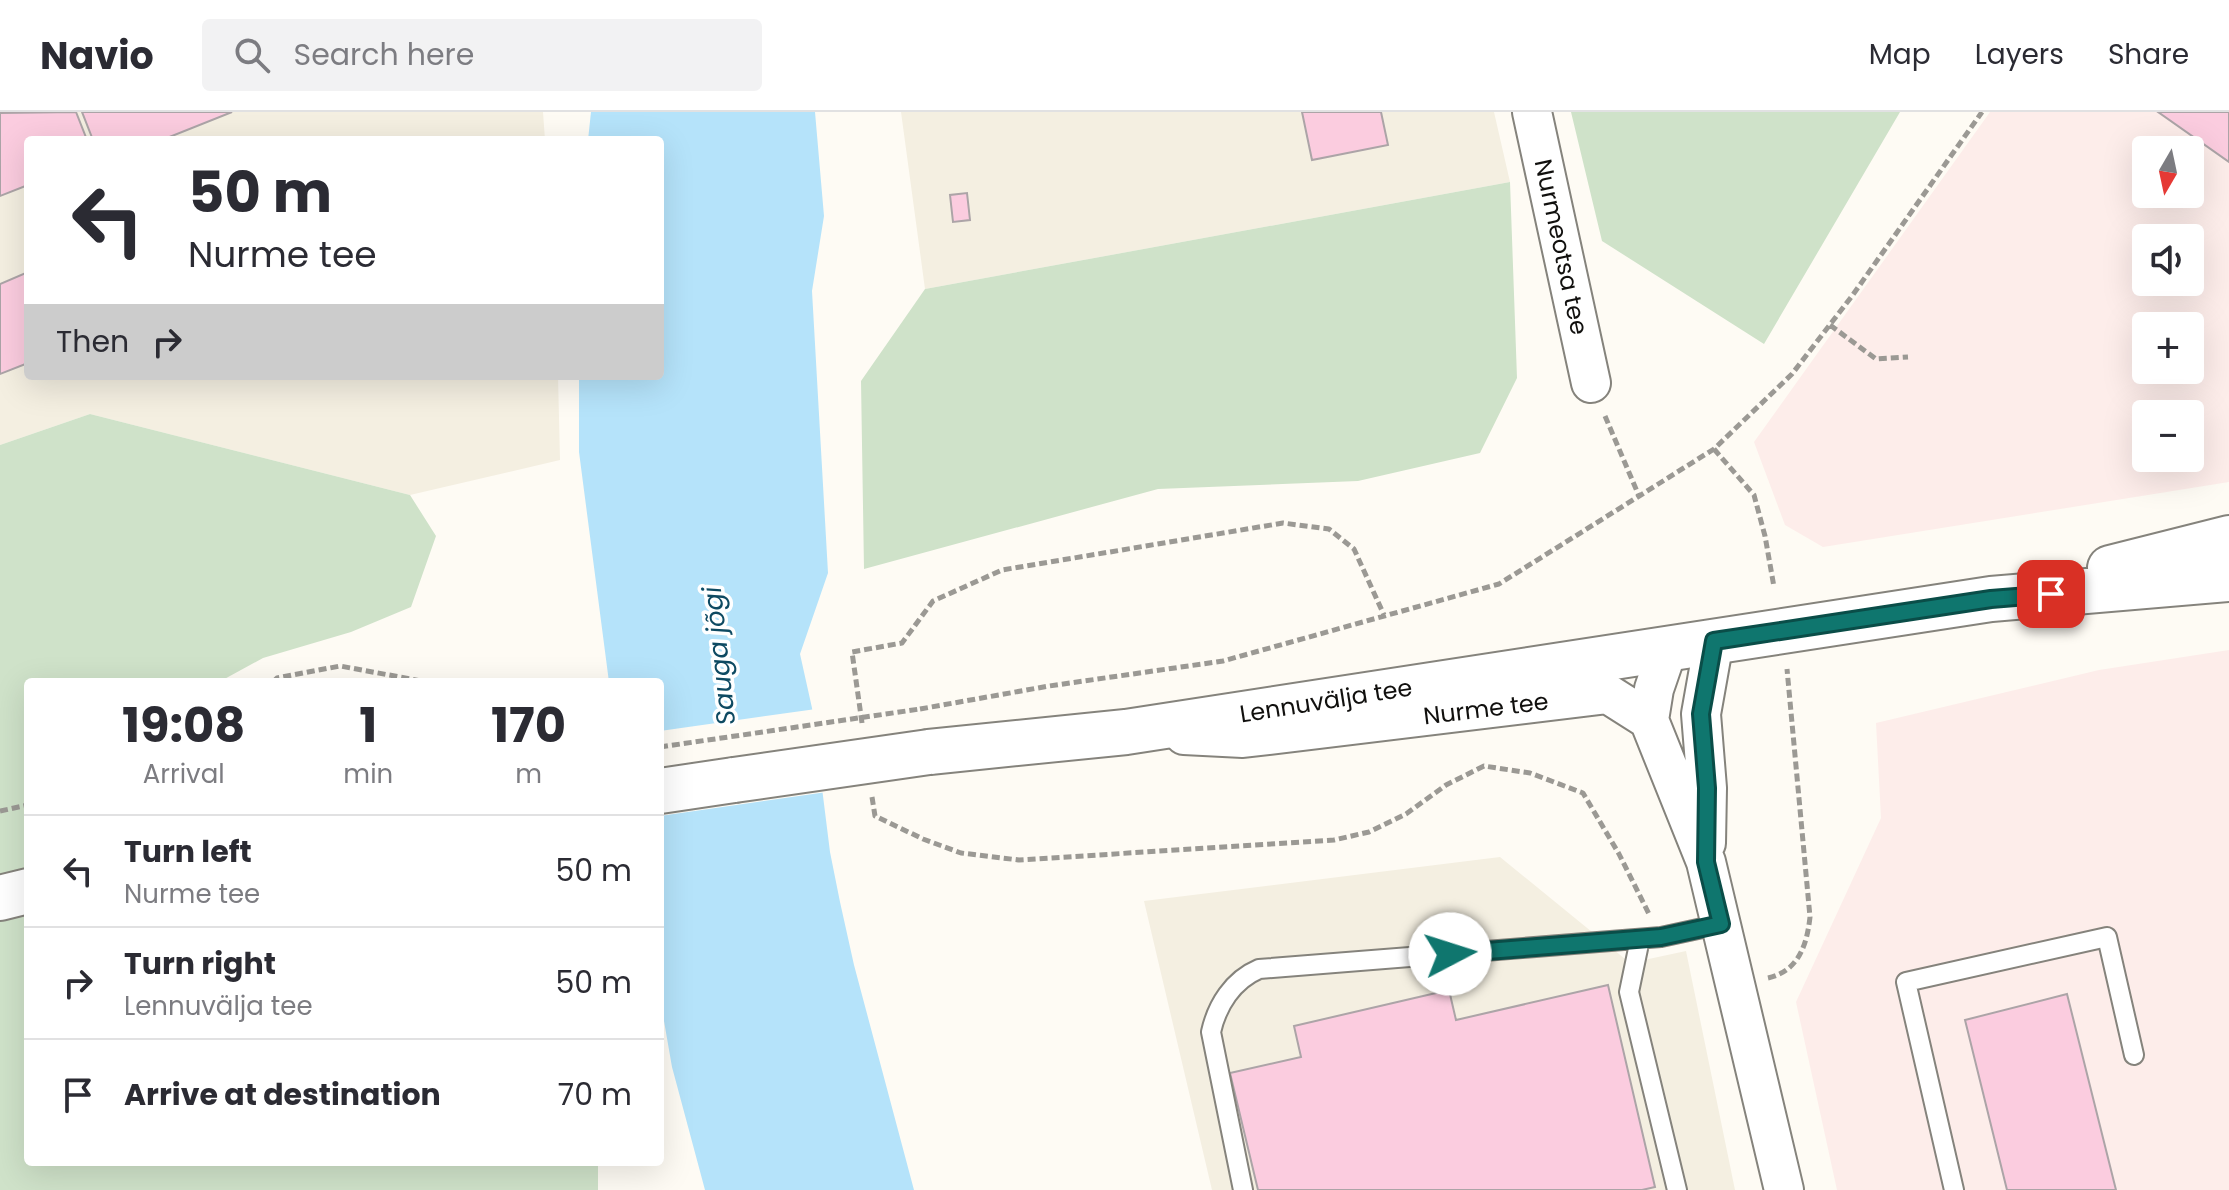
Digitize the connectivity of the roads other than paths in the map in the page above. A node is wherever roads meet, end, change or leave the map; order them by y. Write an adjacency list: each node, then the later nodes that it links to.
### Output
1 (1532, 112): 2 (street, Nurmeotsa tee)
2 (1591, 383)
3 (2229, 538): 5 (main road, Lennuvälja tee)
4 (2229, 579): 5 (main road, Lennuvälja tee)
5 (1991, 599): 6 (main road, Lennuvälja tee)
6 (1714, 641): 7 (main road, Lennuvälja tee); 11 (street)
7 (1668, 648): 8 (street); 9 (main road, Lennuvälja tee)
8 (1649, 720): 9 (street, Nurme tee); 11 (street)
9 (1126, 732): 10 (main road, Lennuvälja tee, bridge)
10 (664, 790)
11 (1706, 862): 14 (street)
12 (24, 892): 13 (main road)
13 (0, 898)
14 (1721, 924): 15 (lane); 19 (street)
15 (1640, 939): 17 (lane); 18 (lane)
16 (2134, 1055): 20 (lane)
17 (1243, 1190)
18 (1677, 1190)
19 (1784, 1190)
20 (1954, 1190)

